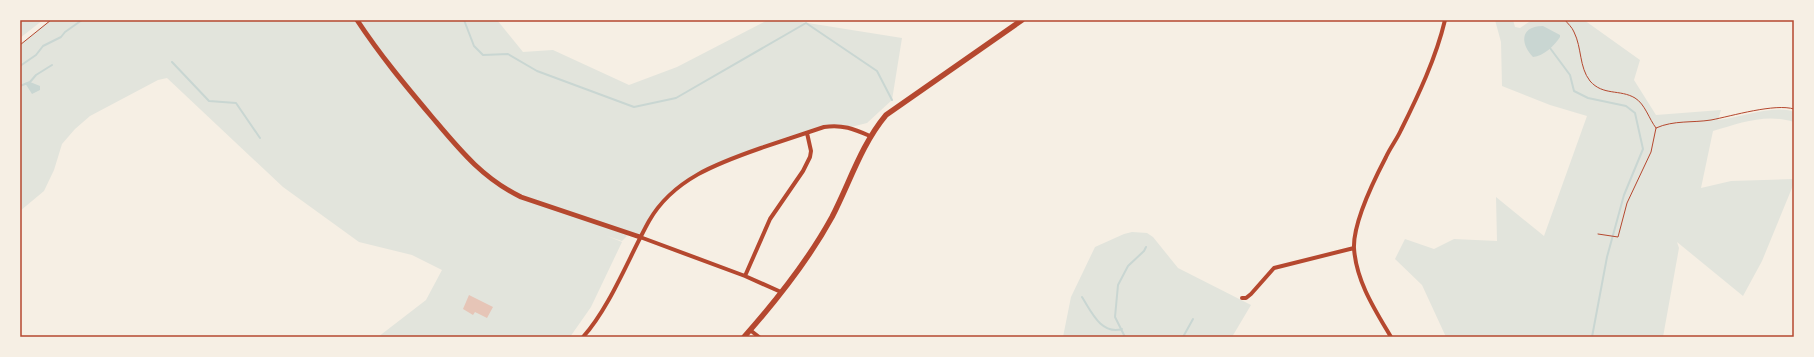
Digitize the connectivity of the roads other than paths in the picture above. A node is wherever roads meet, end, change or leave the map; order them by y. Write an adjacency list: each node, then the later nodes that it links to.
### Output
1 (357, 20): 6 (street)
2 (1022, 20): 5 (main road)
3 (1444, 20): 7 (street)
4 (807, 133): 5 (street); 6 (street); 8 (street)
5 (870, 136): 9 (main road)
6 (640, 237): 8 (street); 12 (street)
7 (1354, 248): 10 (street); 15 (street)
8 (745, 276): 9 (street)
9 (781, 292): 11 (main road)
10 (1242, 298)
11 (750, 330): 13 (main road); 14 (street)
12 (583, 337)
13 (744, 337)
14 (759, 337)
15 (1391, 337)

